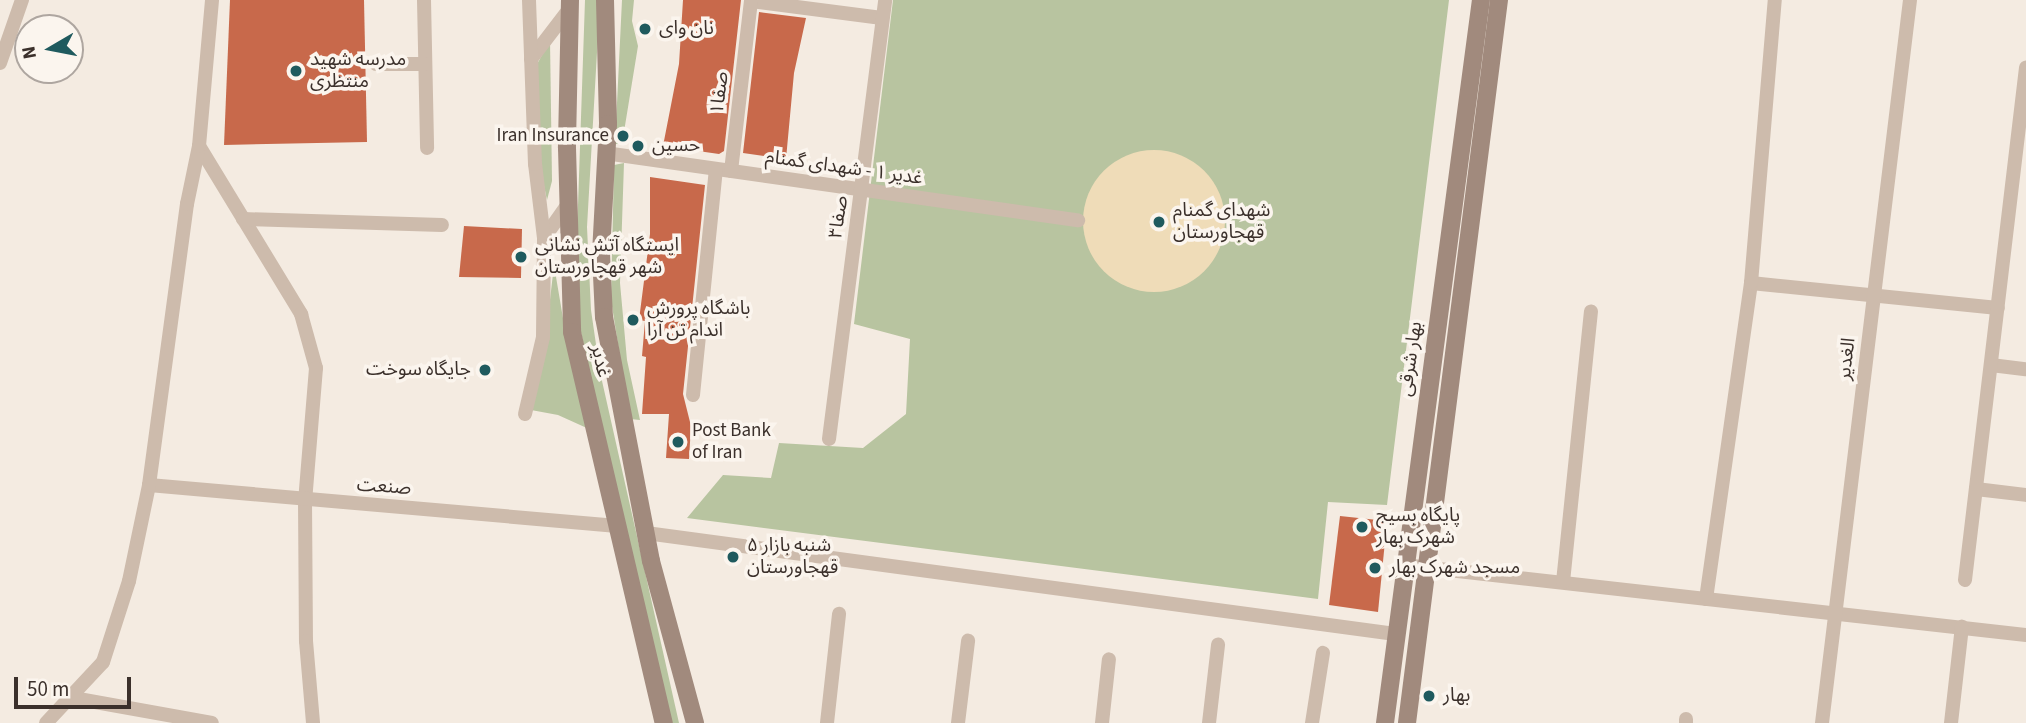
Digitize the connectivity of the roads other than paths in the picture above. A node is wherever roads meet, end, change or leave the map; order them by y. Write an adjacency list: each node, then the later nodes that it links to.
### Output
1 (22, 0): 15 (street)
2 (212, 0): 20 (street)
3 (424, 0): 17 (street)
4 (529, 0): 14 (street)
5 (605, 0): 22 (main road, غدیر)
6 (885, 0): 13 (street, صفا۳)
7 (1481, 0): 45 (main road, بهار شرقی)
8 (1499, 0): 46 (main road, بهار شرقی)
9 (1775, 0): 30 (street)
10 (1910, 0): 31 (street, الغدیر)
11 (756, 1): 13 (street); 23 (street, صفا۱)
12 (570, 4): 14 (street); 25 (main road, غدیر)
13 (883, 18): 24 (street, صفا۳)
14 (531, 59): 29 (street)
15 (0, 63)
16 (376, 64): 17 (street)
17 (425, 64): 21 (street)
18 (2026, 68): 19 (street)
19 (2024, 95): 32 (street)
20 (199, 146): 26 (street); 39 (street)
21 (427, 148)
22 (605, 153): 23 (street, غدیر ۱ - شهدای گمنام); 44 (main road, غدیر)
23 (723, 170): 24 (street, غدیر ۱ - شهدای گمنام); 36 (street, صفا۱)
24 (862, 191): 27 (street, غدیر ۱ - شهدای گمنام); 38 (street, صفا۳)
25 (568, 204): 29 (street); 43 (main road, غدیر)
26 (243, 219): 28 (street); 42 (street)
27 (1078, 220)
28 (442, 225)
29 (544, 238): 37 (street)
30 (1751, 283): 31 (street); 49 (street)
31 (1874, 294): 32 (street); 50 (street, الغدیر)
32 (1997, 308): 34 (street)
33 (1591, 311): 48 (street)
34 (1991, 365): 35 (street); 40 (street)
35 (2026, 369)
36 (693, 395)
37 (525, 414)
38 (829, 439)
39 (149, 485): 42 (street, صنعت); 59 (street)
40 (1976, 489): 41 (street); 47 (street)
41 (2026, 495)
42 (305, 501): 43 (street, صنعت); 62 (street)
43 (617, 526): 63 (main road, غدیر)
44 (646, 533): 53 (street); 64 (main road, غدیر)
45 (1404, 565): 46 (street); 53 (main road, بهار شرقی)
46 (1425, 567): 48 (street); 71 (main road, بهار شرقی)
47 (1965, 580)
48 (1563, 582): 49 (street)
49 (1706, 599): 50 (street)
50 (1835, 613): 52 (street); 72 (street, الغدیر)
51 (839, 614): 65 (street)
52 (1962, 627): 54 (street); 73 (street)
53 (1395, 634): 70 (main road, بهار شرقی)
54 (2026, 635)
55 (968, 641): 66 (street)
56 (1218, 645): 68 (street)
57 (1323, 653): 69 (street)
58 (1109, 659): 67 (street)
59 (73, 698): 60 (street); 61 (street)
60 (46, 723)
61 (212, 723)
62 (313, 723)
63 (664, 723)
64 (695, 723)
65 (827, 723)
66 (958, 723)
67 (1102, 723)
68 (1209, 723)
69 (1312, 723)
70 (1385, 723)
71 (1407, 723)
72 (1822, 723)
73 (1951, 723)

